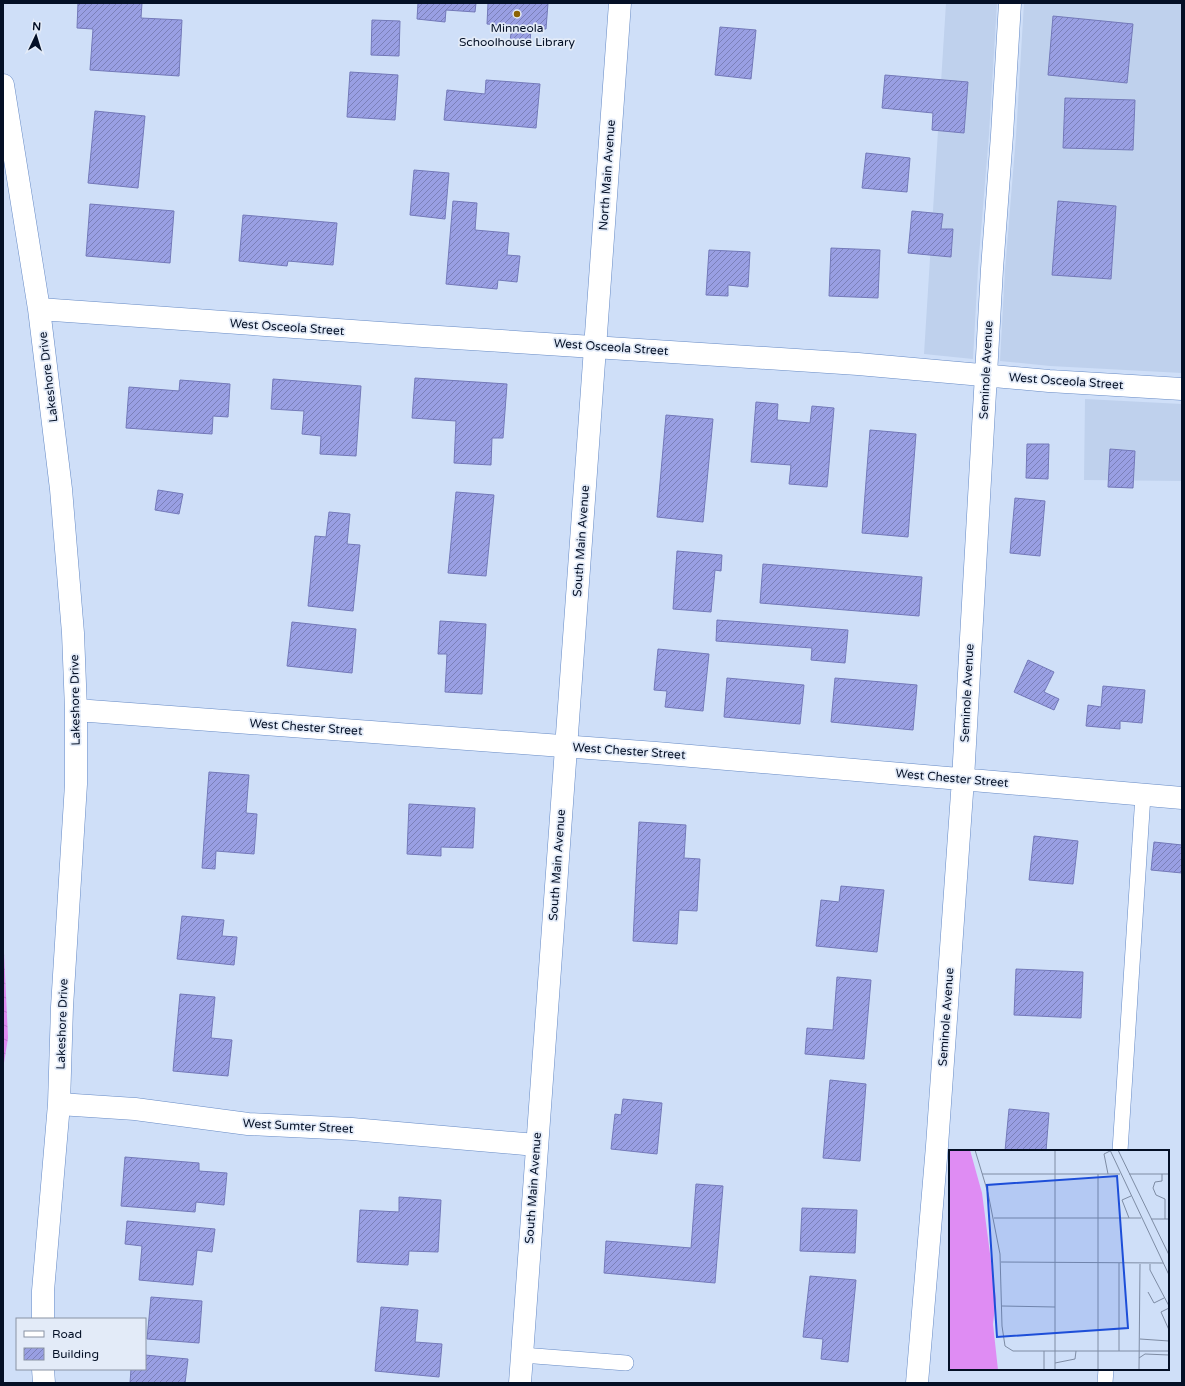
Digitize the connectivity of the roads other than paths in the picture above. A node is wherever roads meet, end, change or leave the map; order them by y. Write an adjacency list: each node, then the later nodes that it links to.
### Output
1 (620, 3): 5 (street, North Main Avenue)
2 (1010, 3): 6 (street, Seminole Avenue)
3 (3, 85): 4 (street, Lakeshore Drive)
4 (39, 310): 5 (street, West Osceola Street); 8 (street, Lakeshore Drive)
5 (595, 346): 6 (street, West Osceola Street); 9 (street, South Main Avenue)
6 (986, 375): 7 (street, West Osceola Street); 10 (street, Seminole Avenue)
7 (1182, 389)
8 (76, 710): 9 (street, West Chester Street); 13 (street, Lakeshore Drive)
9 (566, 747): 10 (street, West Chester Street); 14 (street, South Main Avenue)
10 (962, 779): 11 (street, West Chester Street); 23 (street, Seminole Avenue)
11 (1143, 795): 12 (street, West Chester Street); 15 (lane)
12 (1182, 798)
13 (59, 1104): 14 (street, West Sumter Street); 16 (street, Lakeshore Drive)
14 (536, 1145): 17 (street, South Main Avenue)
15 (1120, 1150)
16 (43, 1318)
17 (522, 1355): 18 (lane); 22 (street, South Main Avenue)
18 (626, 1363)
19 (43, 1370): 21 (street)
20 (1106, 1370): 24 (lane)
21 (44, 1383)
22 (520, 1383)
23 (917, 1383)
24 (1105, 1383)

